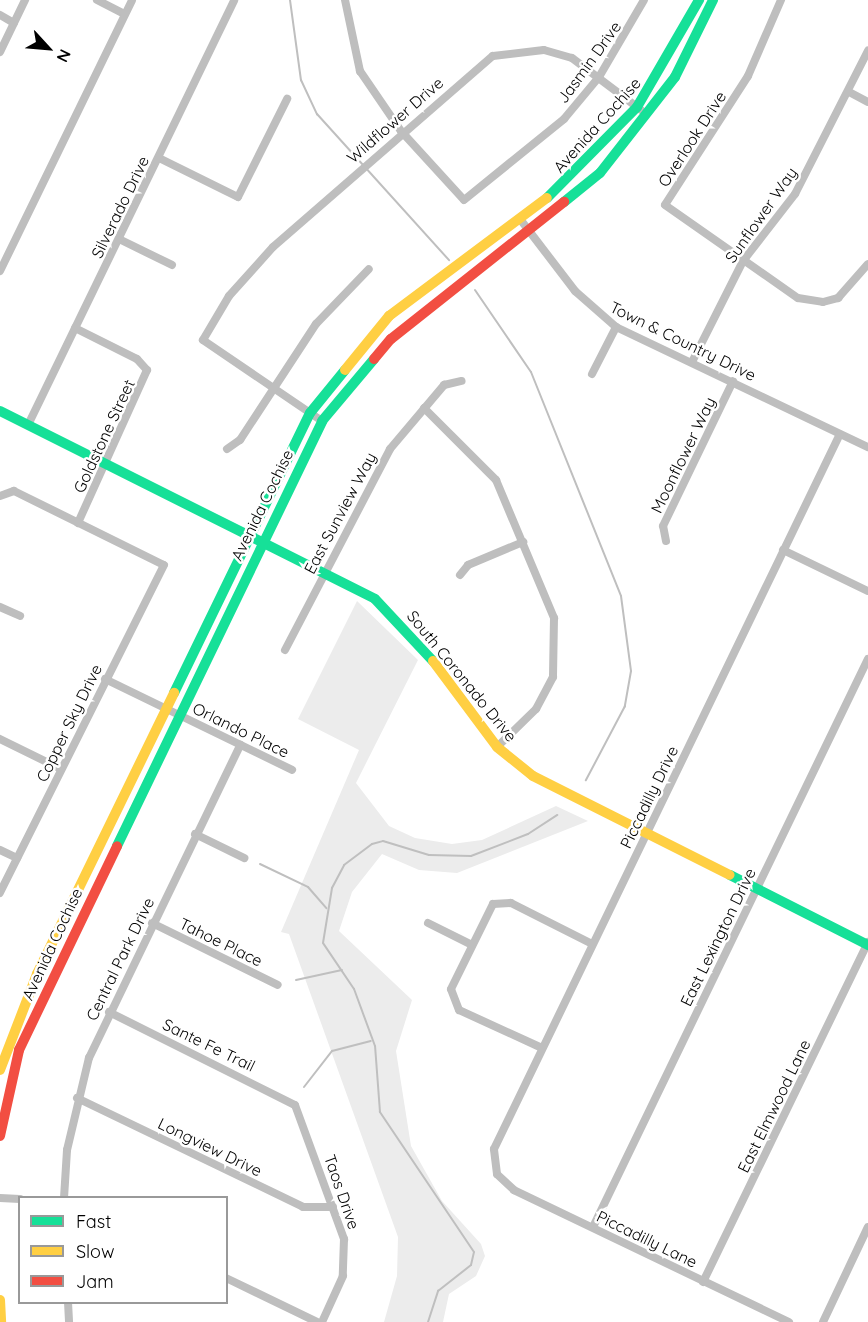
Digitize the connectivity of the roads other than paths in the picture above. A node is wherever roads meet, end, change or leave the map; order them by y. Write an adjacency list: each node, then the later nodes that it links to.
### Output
1 (25, 0): 13 (street)
2 (97, 0): 11 (street)
3 (132, 0): 11 (street)
4 (234, 0): 23 (street, Silverado Drive)
5 (345, 0): 6 (street); 22 (street)
6 (351, 0)
7 (644, 0): 16 (street, Jasmin Drive)
8 (699, 0): 20 (street, Avenida Cochise)
9 (713, 0): 21 (street, Avenida Cochise)
10 (781, 0): 27 (street, Overlook Drive)
11 (125, 14): 31 (street)
12 (0, 15): 13 (street)
13 (14, 22): 15 (street)
14 (868, 51): 17 (street, Sunflower Way)
15 (0, 52)
16 (599, 77): 20 (street, Wildflower Drive); 22 (street, Wildflower Drive); 22 (street, Jasmin Drive)
17 (851, 93): 19 (street); 27 (street, Sunflower Way)
18 (287, 99): 23 (street)
19 (868, 102)
20 (637, 107): 21 (street, Wildflower Drive); 24 (street, Avenida Cochise)
21 (649, 117): 25 (street, Avenida Cochise)
22 (401, 131): 38 (street, Wildflower Drive)
23 (159, 158): 26 (street, Silverado Drive)
24 (520, 219): 25 (street, Town & Country Drive); 41 (street, Avenida Cochise)
25 (530, 232): 32 (street, Town & Country Drive); 42 (street, Avenida Cochise)
26 (119, 239): 28 (street); 33 (street, Silverado Drive)
27 (743, 261): 29 (street); 34 (street, Sunflower Way)
28 (172, 265)
29 (868, 265)
30 (369, 269): 38 (street)
31 (0, 271)
32 (616, 327): 34 (street, Town & Country Drive); 35 (street)
33 (75, 328): 43 (street, Silverado Drive); 47 (street, Goldstone Street)
34 (692, 362): 37 (street, Town & Country Drive)
35 (592, 374)
36 (462, 381): 39 (street, East Sunview Way)
37 (733, 381): 44 (street, Town & Country Drive); 52 (street, Moonflower Way)
38 (270, 386): 41 (street); 46 (street)
39 (424, 408): 53 (street); 55 (street, East Sunview Way)
40 (0, 411): 43 (street, South Coronado Drive)
41 (310, 413): 42 (street); 50 (street, Avenida Cochise)
42 (322, 421): 51 (street, Avenida Cochise)
43 (28, 424): 47 (street, South Coronado Drive)
44 (840, 434): 45 (street, Town & Country Drive); 54 (street, Piccadilly Drive)
45 (868, 447)
46 (227, 449)
47 (106, 463): 49 (street, Goldstone Street); 50 (street, South Coronado Drive)
48 (4, 494): 49 (street)
49 (78, 523): 62 (street, Copper Sky Drive)
50 (250, 535): 51 (street, South Coronado Drive); 63 (street, Avenida Cochise)
51 (261, 541): 55 (street, South Coronado Drive); 64 (street, Avenida Cochise)
52 (666, 541)
53 (523, 542): 56 (street); 67 (street)
54 (783, 550): 57 (street); 71 (street, Piccadilly Drive)
55 (324, 571): 60 (street, East Sunview Way); 67 (street, South Coronado Drive)
56 (460, 575)
57 (868, 591)
58 (0, 607): 59 (street)
59 (20, 616)
60 (285, 650)
61 (868, 659): 75 (street, East Lexington Drive)
62 (105, 679): 63 (street, Orlando Place); 68 (street, Copper Sky Drive)
63 (165, 709): 64 (street, Orlando Place); 85 (street, Avenida Cochise)
64 (178, 715): 66 (street, Orlando Place); 88 (street, Avenida Cochise)
65 (0, 739): 68 (street)
66 (240, 745): 69 (street, Orlando Place); 70 (street, Central Park Drive)
67 (497, 747): 71 (street, South Coronado Drive)
68 (61, 769): 73 (street, Copper Sky Drive)
69 (292, 770)
70 (195, 834): 74 (street); 77 (street, Central Park Drive)
71 (646, 835): 75 (street, South Coronado Drive); 79 (street, Piccadilly Drive)
72 (0, 850): 73 (street)
73 (17, 858): 76 (street, Copper Sky Drive)
74 (244, 858)
75 (755, 890): 80 (street, South Coronado Drive); 94 (street, East Lexington Drive)
76 (0, 893)
77 (152, 923): 82 (street, Tahoe Place); 83 (street, Central Park Drive)
78 (428, 923): 81 (street)
79 (592, 944): 81 (street); 84 (street, Piccadilly Drive)
80 (868, 944): 97 (street, East Elmwood Lane)
81 (472, 945): 84 (street)
82 (278, 985)
83 (109, 1012): 86 (street, Central Park Drive); 87 (street, Sante Fe Trail)
84 (542, 1048): 89 (street, Piccadilly Drive)
85 (0, 1070)
86 (77, 1098): 90 (street, Central Park Drive); 93 (street, Longview Drive)
87 (295, 1106): 93 (street, Taos Drive)
88 (0, 1136)
89 (497, 1174): 94 (street, Piccadilly Lane)
90 (64, 1196)
91 (0, 1198): 92 (street)
92 (18, 1199)
93 (333, 1208): 103 (street, Taos Drive)
94 (593, 1227): 97 (street, Piccadilly Lane)
95 (868, 1227): 105 (street)
96 (228, 1279): 102 (street)
97 (703, 1282): 104 (street, Piccadilly Lane)
98 (0, 1300): 100 (street)
99 (68, 1304): 101 (street)
100 (1, 1322)
101 (69, 1322)
102 (317, 1322)
103 (322, 1322)
104 (789, 1322)
105 (823, 1322)

